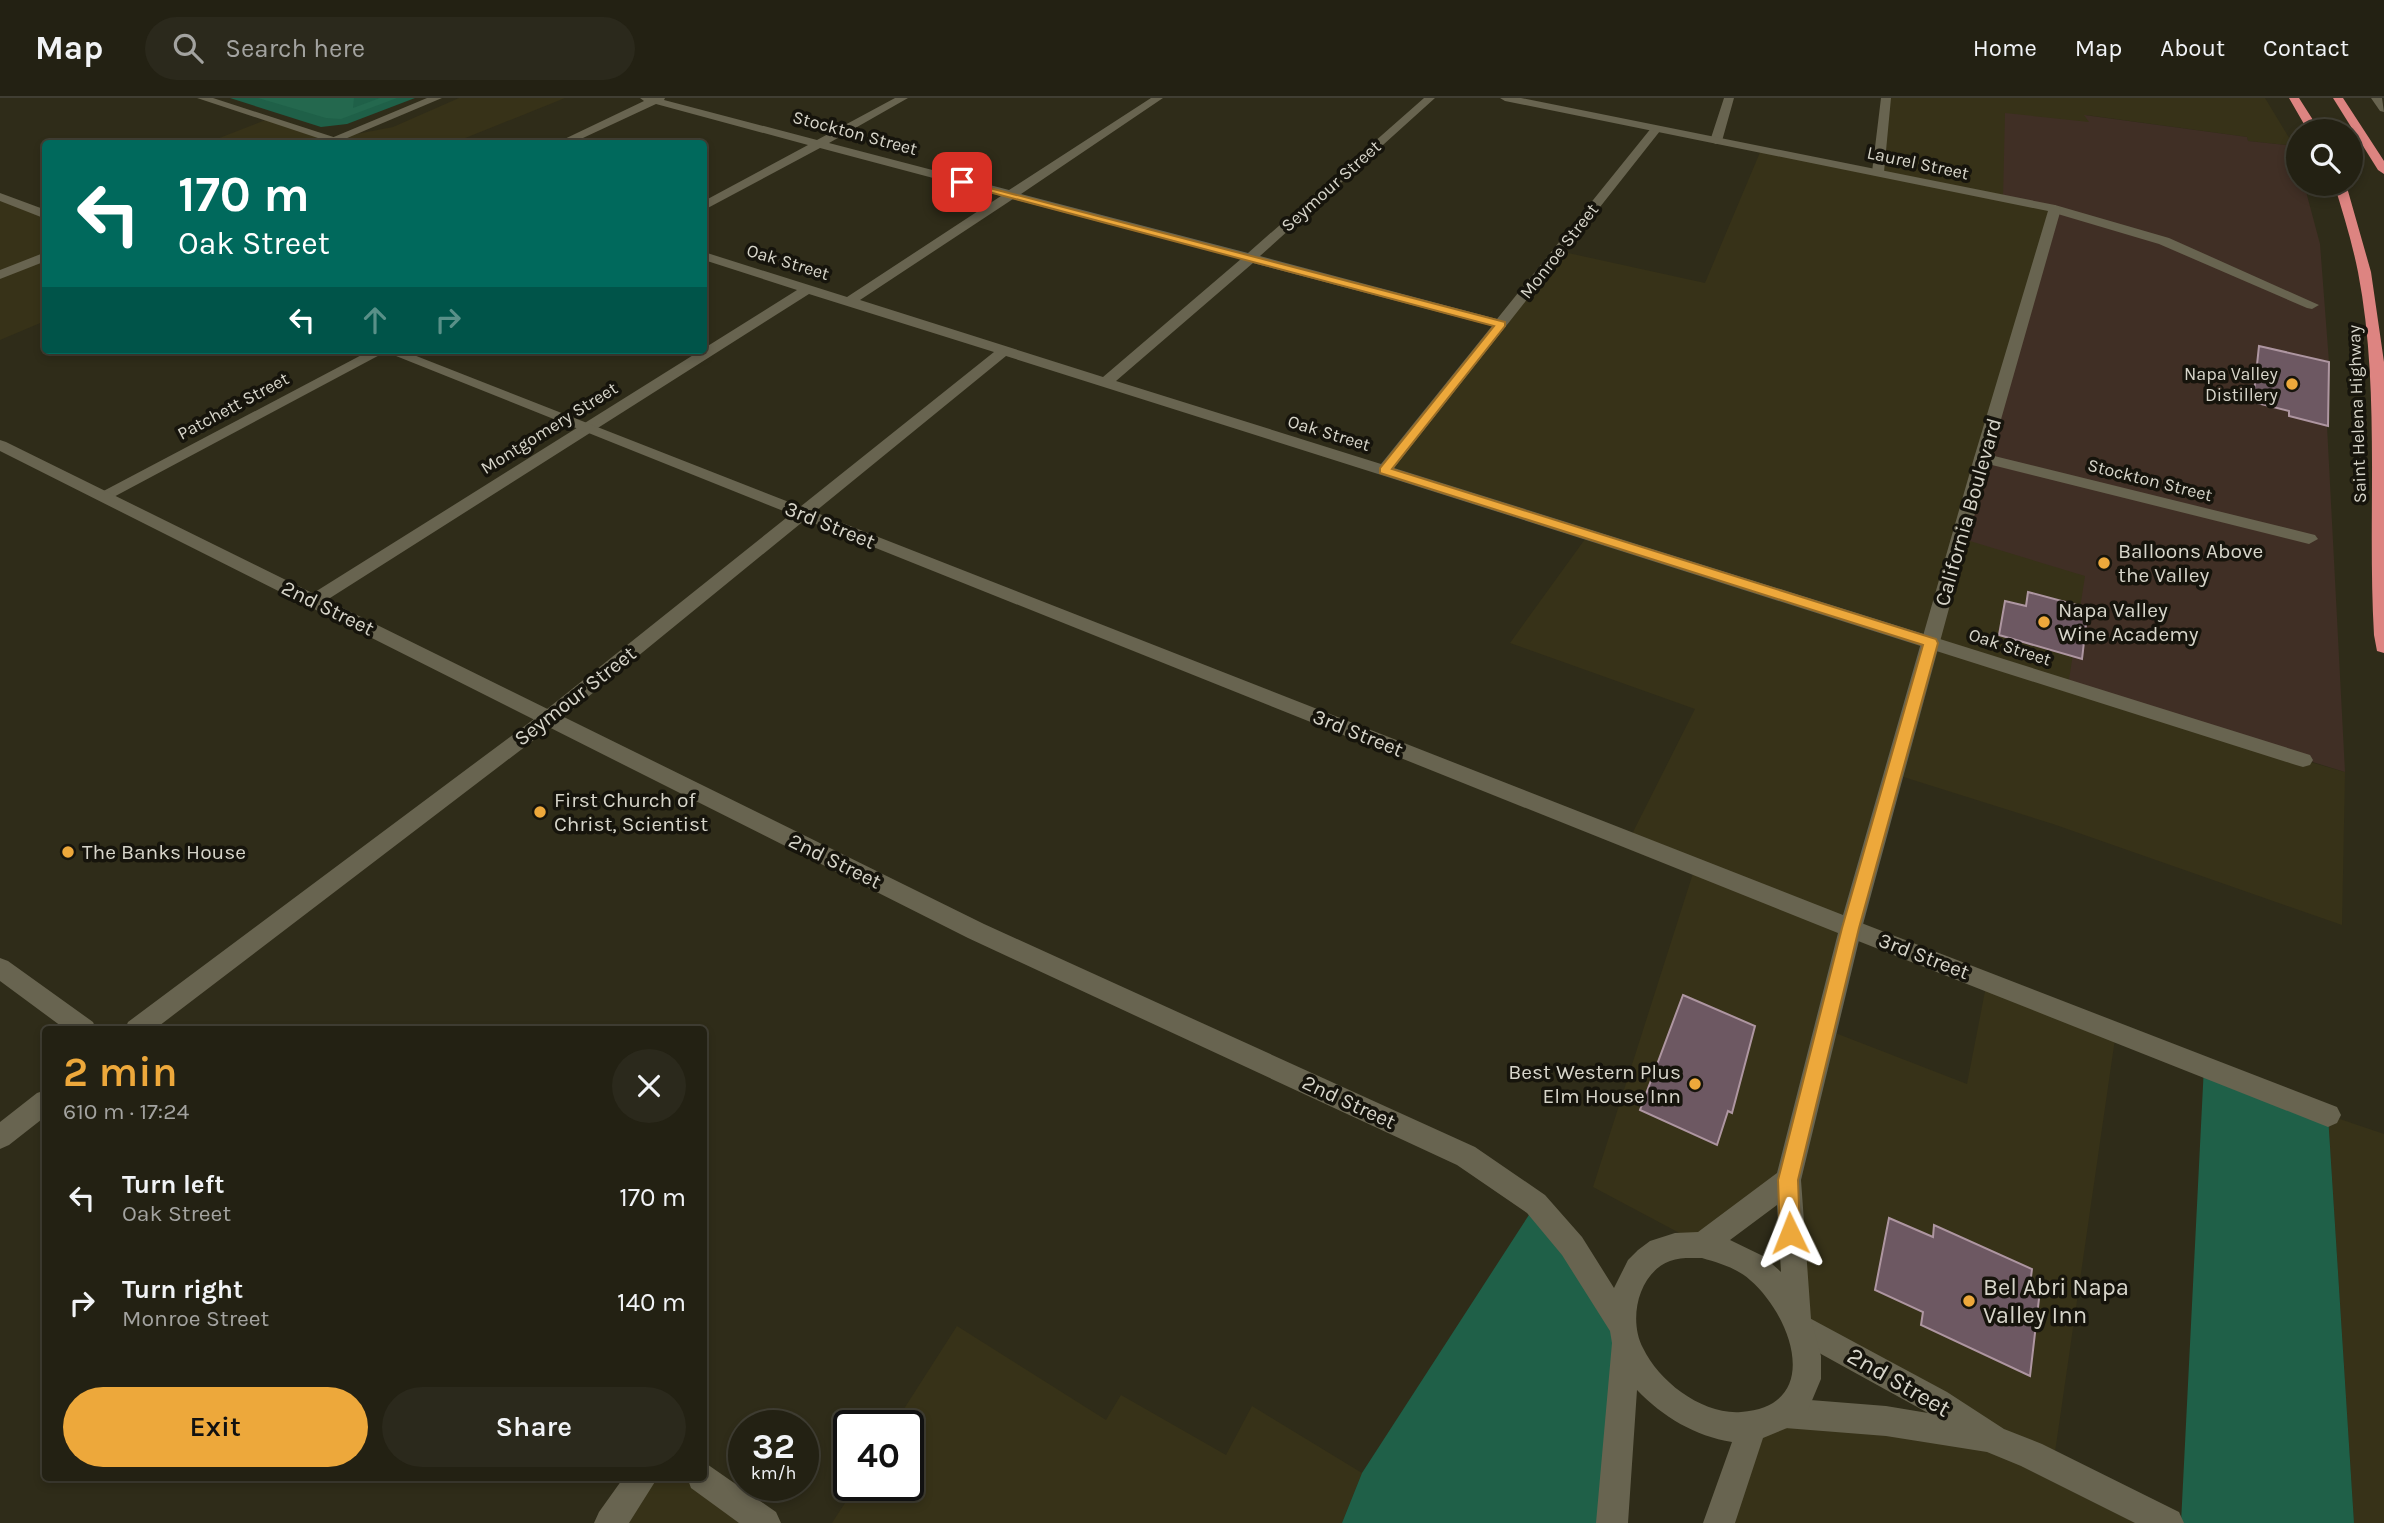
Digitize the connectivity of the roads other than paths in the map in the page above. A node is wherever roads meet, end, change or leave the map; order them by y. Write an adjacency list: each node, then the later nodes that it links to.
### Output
1 (202, 98): 16 (street)
2 (437, 98): 16 (street)
3 (903, 98): 20 (street)
4 (1158, 98): 23 (street)
5 (1430, 98): 31 (street, Seymour Street)
6 (1505, 98): 15 (street, Laurel Street)
7 (1729, 98): 19 (street)
8 (1886, 98): 22 (street)
9 (2294, 98): 14 (highway)
10 (2339, 98): 21 (highway)
11 (2376, 98): 13 (street)
12 (653, 99): 18 (street); 20 (street, Stockton Street)
13 (2384, 109)
14 (2307, 119)
15 (1656, 129): 19 (street, Laurel Street); 36 (street, Monroe Street)
16 (334, 139): 17 (street)
17 (337, 140)
18 (567, 140)
19 (1716, 141): 22 (street, Laurel Street)
20 (820, 144): 23 (street, Stockton Street); 26 (street)
21 (2384, 170)
22 (1878, 172): 27 (street, Laurel Street)
23 (1009, 194): 31 (street, Stockton Street); 34 (street)
24 (2344, 196): 52 (highway, Saint Helena Highway)
25 (0, 197): 28 (street)
26 (707, 204)
27 (2055, 209): 35 (street, Laurel Street); 45 (street, California Boulevard)
28 (42, 213)
29 (707, 257): 33 (street, Oak Street)
30 (42, 258): 32 (street)
31 (1251, 258): 36 (street, Stockton Street); 42 (street, Seymour Street)
32 (0, 275)
33 (807, 289): 34 (street, Oak Street); 38 (street, Montgomery Street)
34 (848, 302): 37 (street, Oak Street)
35 (2312, 305)
36 (1501, 324): 46 (street, Monroe Street)
37 (1004, 351): 42 (street, Oak Street); 48 (street, Seymour Street)
38 (707, 352)
39 (374, 354): 47 (street, Patchett Street)
40 (398, 354): 43 (street, 3rd Street)
41 (703, 354): 43 (street, Montgomery Street)
42 (1105, 383): 46 (street, Oak Street)
43 (585, 428): 48 (street, 3rd Street); 50 (street, Montgomery Street)
44 (0, 445): 47 (street, 2nd Street)
45 (1982, 458): 49 (street, Stockton Street); 51 (street, California Boulevard)
46 (1384, 470): 51 (street, Oak Street)
47 (103, 496): 50 (street, 2nd Street)
48 (802, 513): 53 (street, Seymour Street); 55 (street, 3rd Street)
49 (2309, 540)
50 (313, 601): 53 (street, 2nd Street)
51 (1931, 643): 54 (street, Oak Street); 55 (street, California Boulevard)
52 (2384, 647)
53 (549, 718): 58 (street, Seymour Street); 65 (street, 2nd Street)
54 (2303, 760)
55 (1851, 928): 60 (street, 3rd Street); 62 (street, California Boulevard)
56 (0, 968): 57 (street)
57 (80, 1026)
58 (141, 1026)
59 (42, 1104): 61 (street)
60 (2328, 1115)
61 (0, 1138)
62 (1788, 1180): 63 (street); 64 (street, California Boulevard)
63 (1702, 1245): 64 (street); 65 (street)
64 (1800, 1322): 66 (street); 68 (street, 2nd Street)
65 (1625, 1336): 67 (street); 73 (street)
66 (1785, 1413): 67 (street); 68 (street, 2nd Street)
67 (1752, 1427): 74 (street)
68 (1994, 1440): 75 (street, 2nd Street)
69 (640, 1481): 71 (street)
70 (707, 1481): 72 (street)
71 (610, 1523)
72 (765, 1523)
73 (1612, 1523)
74 (1719, 1523)
75 (2168, 1523)

